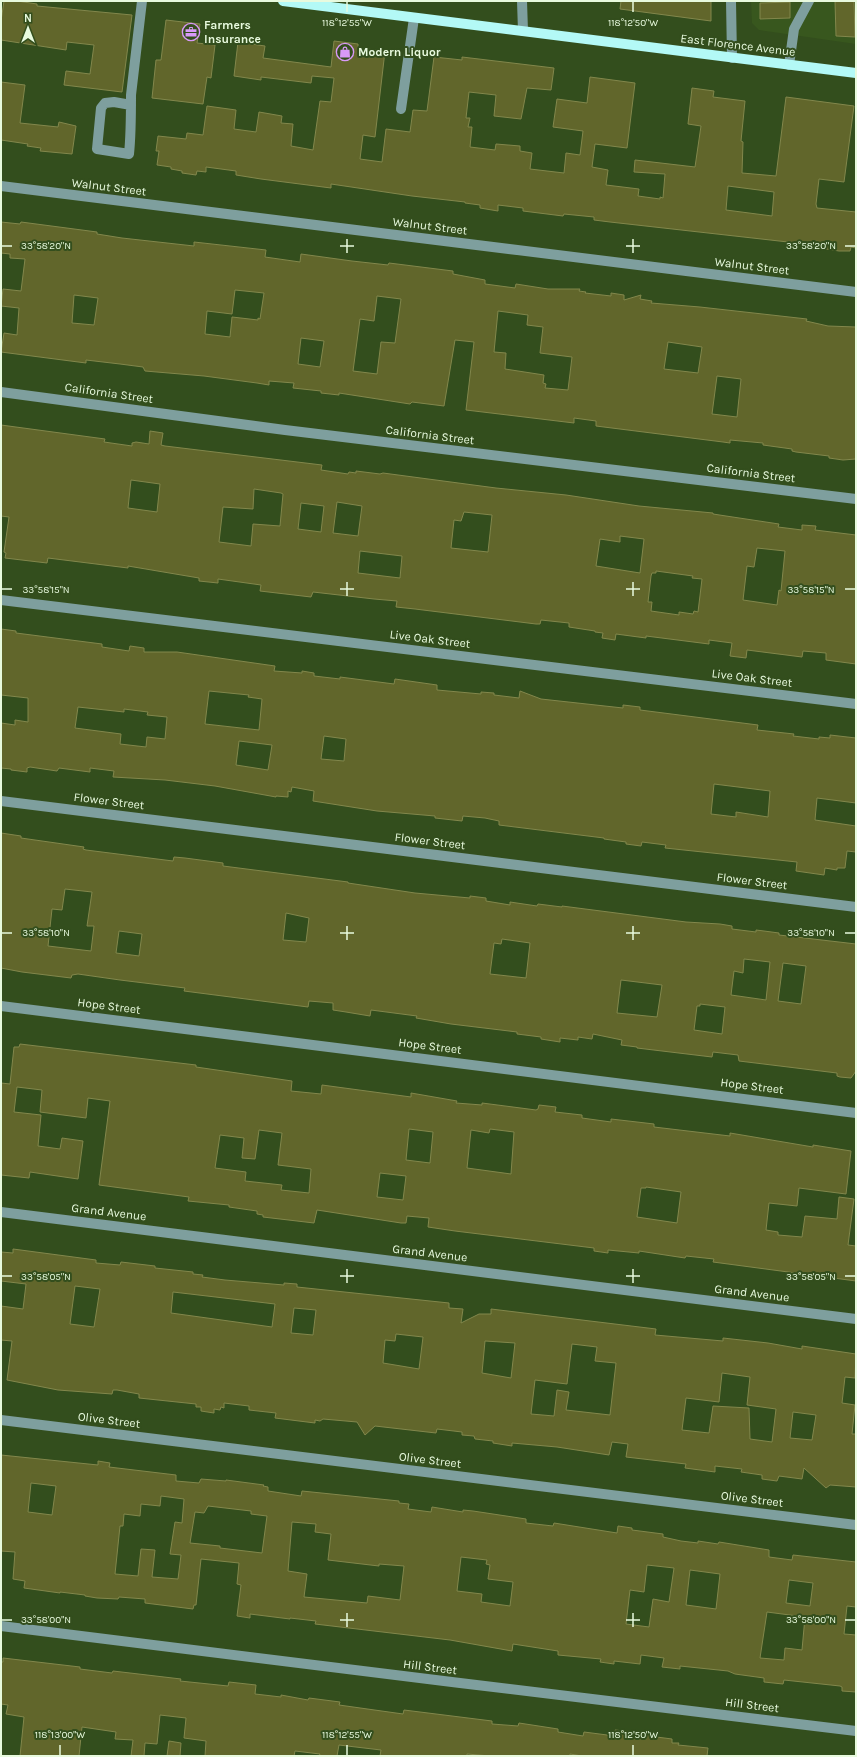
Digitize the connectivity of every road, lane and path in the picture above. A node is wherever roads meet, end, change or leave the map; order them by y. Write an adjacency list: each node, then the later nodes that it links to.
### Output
1 (142, 1): 12 (street)
2 (283, 1): 6 (main road, East Florence Avenue)
3 (522, 1): 8 (street)
4 (731, 1): 9 (street)
5 (809, 1): 10 (street)
6 (319, 3): 7 (main road, East Florence Avenue)
7 (414, 18): 8 (main road, East Florence Avenue); 13 (street)
8 (522, 31): 9 (main road, East Florence Avenue)
9 (732, 58): 10 (main road, East Florence Avenue)
10 (789, 65): 11 (main road, East Florence Avenue)
11 (856, 73)
12 (131, 105): 12 (street)
13 (401, 109)
14 (1, 186): 15 (street, Walnut Street)
15 (856, 292)
16 (1, 392): 17 (street, California Street)
17 (856, 499)
18 (1, 600): 19 (street, Live Oak Street)
19 (856, 704)
20 (1, 801): 21 (street, Flower Street)
21 (856, 907)
22 (1, 1006): 23 (street, Hope Street)
23 (856, 1113)
24 (1, 1212): 25 (street, Grand Avenue)
25 (856, 1319)
26 (1, 1420): 27 (street, Olive Street)
27 (856, 1525)
28 (1, 1626): 29 (street, Hill Street)
29 (856, 1731)

